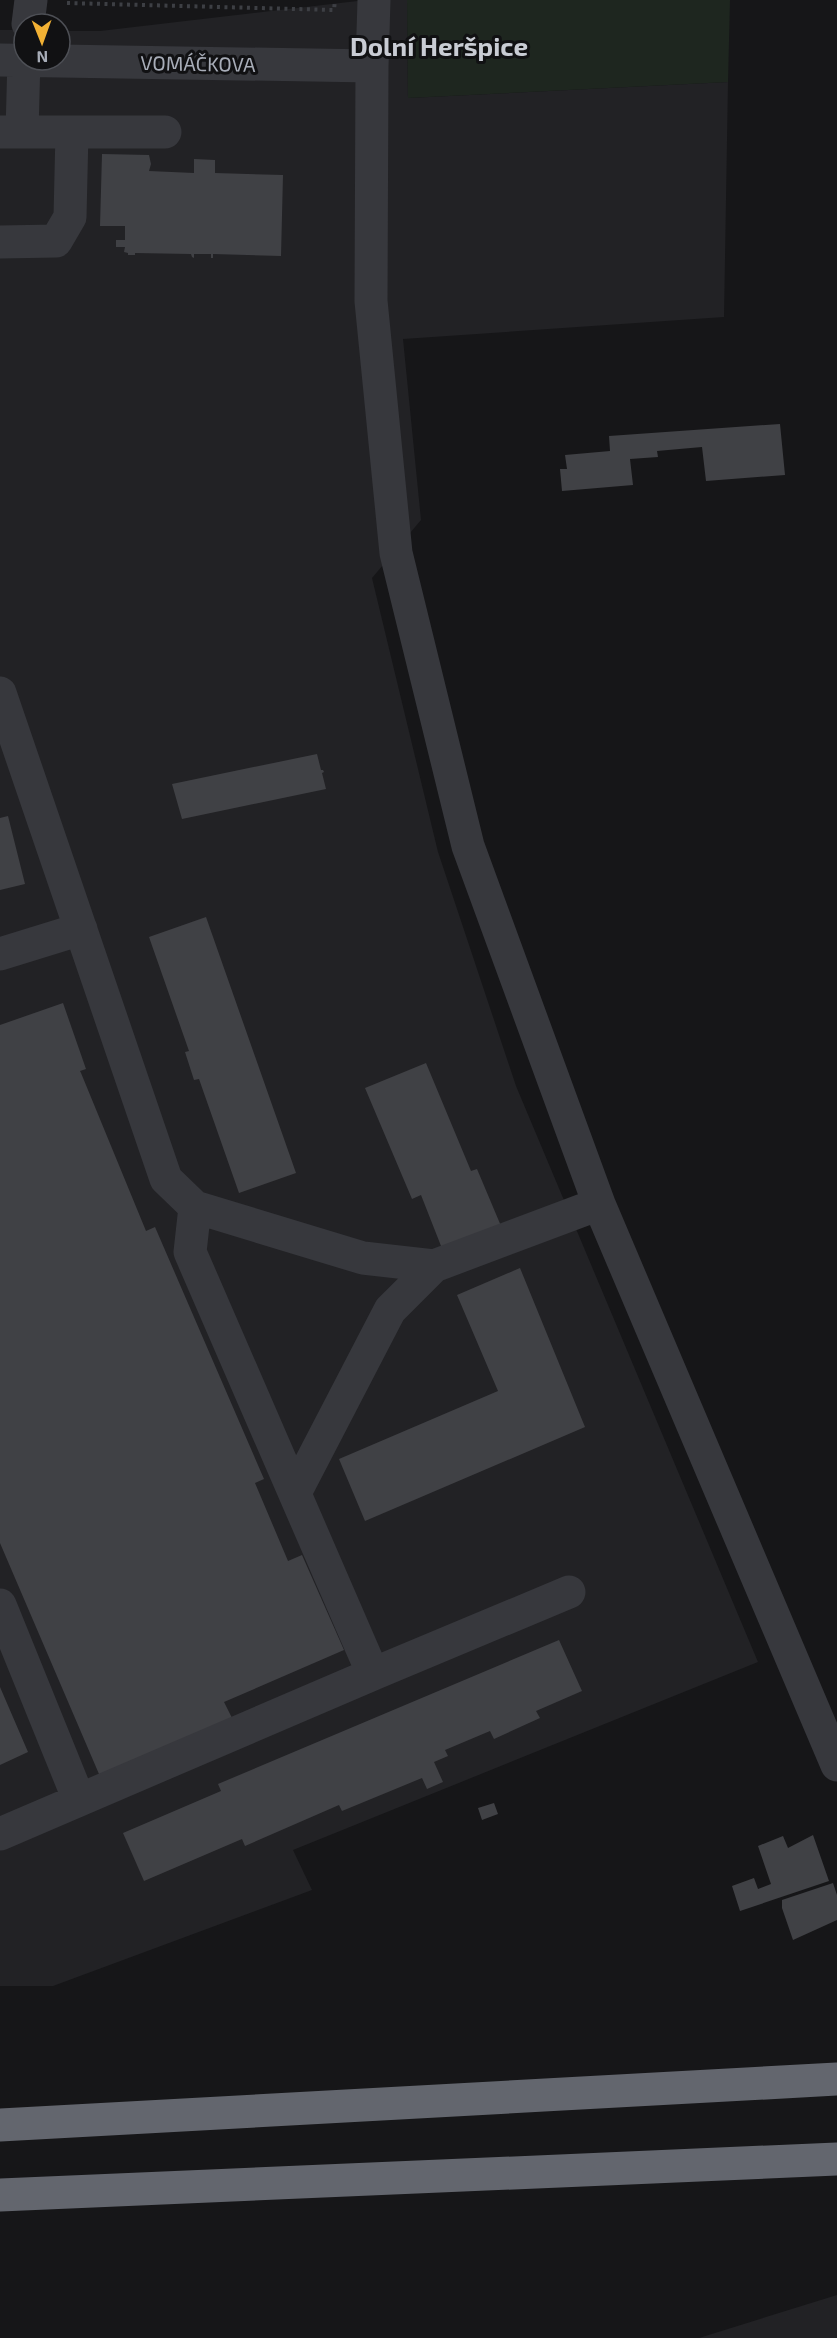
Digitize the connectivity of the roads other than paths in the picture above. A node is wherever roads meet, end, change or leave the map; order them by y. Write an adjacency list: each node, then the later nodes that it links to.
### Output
1 (374, 0): 3 (street)
2 (72, 61): 3 (street, VOMÁČKOVA)
3 (372, 66): 12 (street)
4 (15, 72): 5 (street)
5 (11, 132): 6 (street)
6 (72, 132): 7 (street); 8 (street)
7 (165, 132)
8 (0, 242)
9 (0, 693): 10 (street)
10 (81, 929): 11 (street); 13 (street)
11 (0, 954)
12 (599, 1204): 14 (street); 19 (street)
13 (195, 1206): 14 (street); 15 (street)
14 (434, 1266): 15 (street)
15 (294, 1493): 18 (street)
16 (569, 1592): 18 (street)
17 (0, 1605): 20 (street)
18 (373, 1674): 20 (street)
19 (837, 1765)
20 (80, 1800): 21 (street)
21 (0, 1834)
22 (837, 2079): 23 (highway)
23 (0, 2125)
24 (837, 2159): 25 (highway)
25 (0, 2195)

